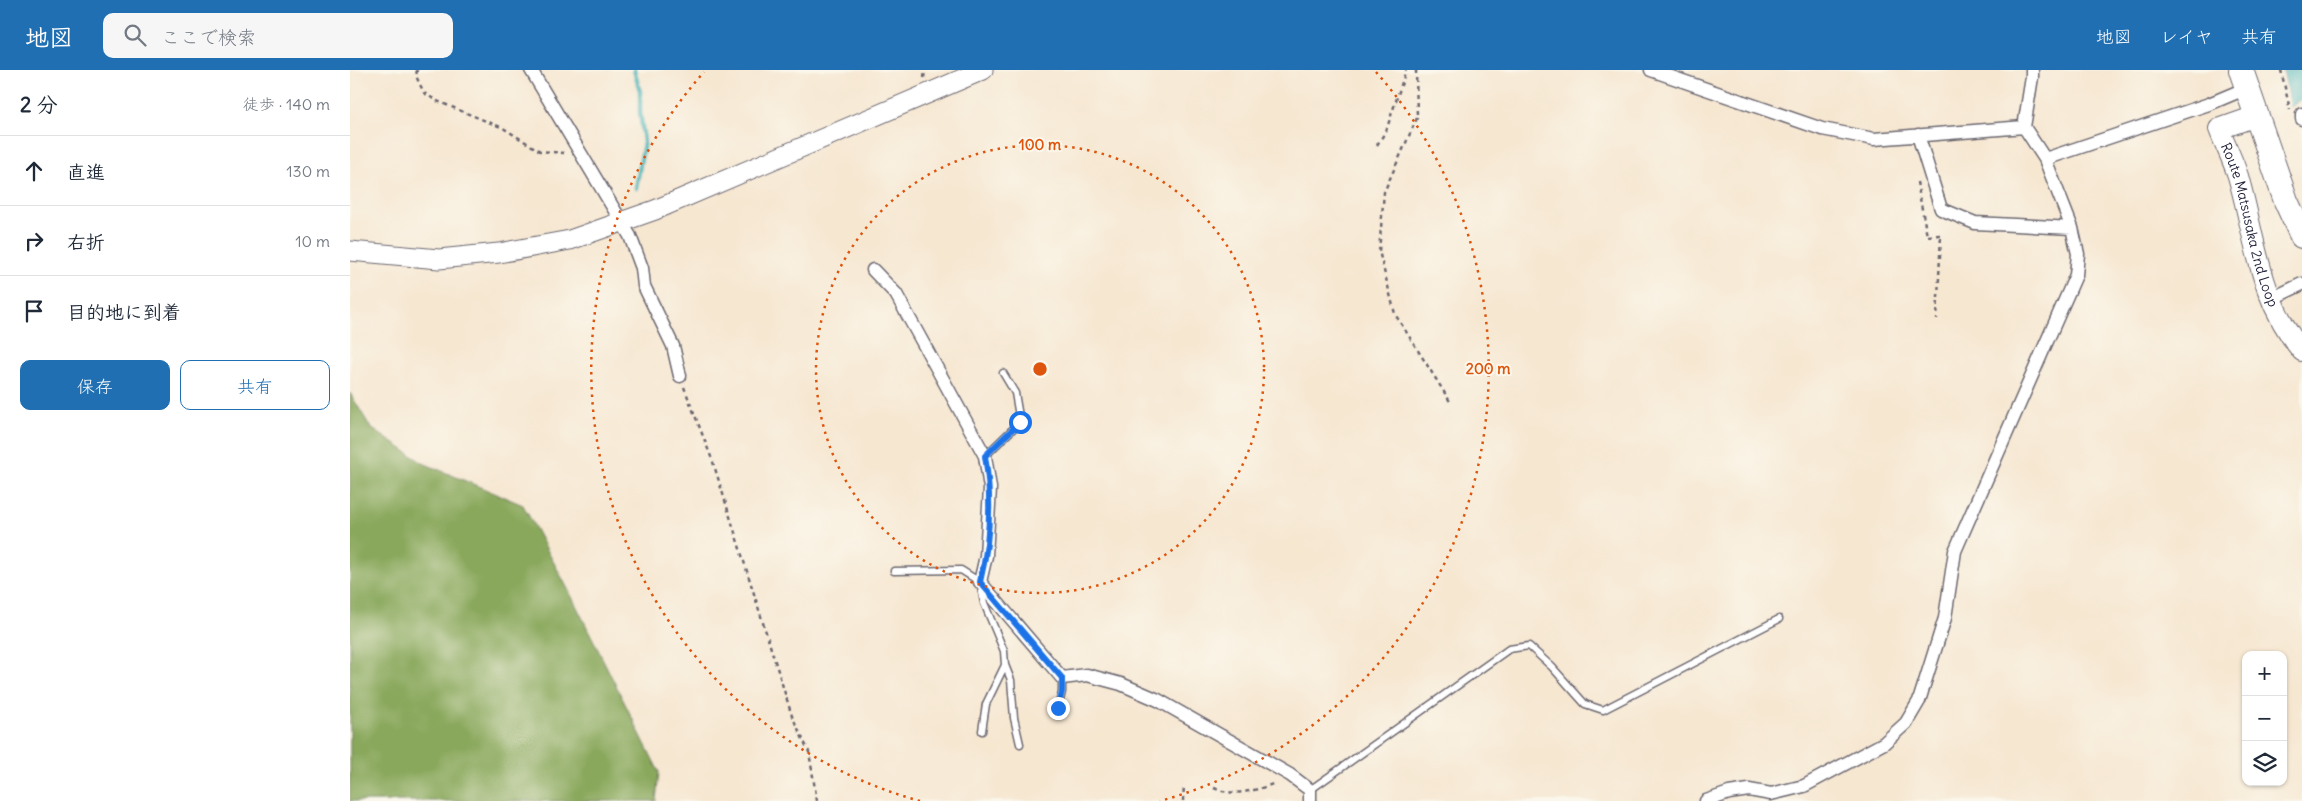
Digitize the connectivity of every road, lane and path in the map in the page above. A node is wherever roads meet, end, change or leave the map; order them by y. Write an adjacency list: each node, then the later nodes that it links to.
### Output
1 (417, 70): 15 (path)
2 (531, 70): 15 (street)
3 (982, 70): 18 (street)
4 (1406, 70): 14 (path)
5 (1416, 70): 29 (path)
6 (1651, 70): 13 (street)
7 (2032, 70): 12 (street)
8 (2280, 70): 11 (path)
9 (2244, 79): 10 (highway); 16 (street)
10 (2256, 116): 20 (highway); 24 (main road, Route Matsusaka 2nd Loop)
11 (2298, 116)
12 (2024, 127): 13 (street); 16 (street)
13 (1918, 135): 19 (street)
14 (1376, 145)
15 (580, 150): 18 (street)
16 (2045, 159): 19 (street)
17 (1917, 182): 25 (path)
18 (621, 222): 21 (street); 28 (street)
19 (2072, 228): 45 (street)
20 (2302, 236)
21 (350, 251)
22 (873, 270): 30 (street)
23 (2302, 284): 24 (street)
24 (2271, 299): 26 (main road, Route Matsusaka 2nd Loop)
25 (1937, 319)
26 (2302, 352)
27 (1004, 373): 30 (lane)
28 (680, 376): 43 (path)
29 (1451, 403)
30 (985, 456): 32 (street)
31 (894, 571): 32 (lane)
32 (980, 582): 34 (lane); 35 (street)
33 (1778, 619): 42 (lane)
34 (1005, 665): 37 (lane); 38 (lane)
35 (1062, 678): 36 (lane); 39 (street)
36 (1058, 708)
37 (982, 731)
38 (1020, 744)
39 (1290, 775): 41 (path); 42 (street)
40 (1184, 786): 44 (path)
41 (1214, 788)
42 (1310, 795)
43 (817, 801)
44 (1183, 801)
45 (1706, 801)

